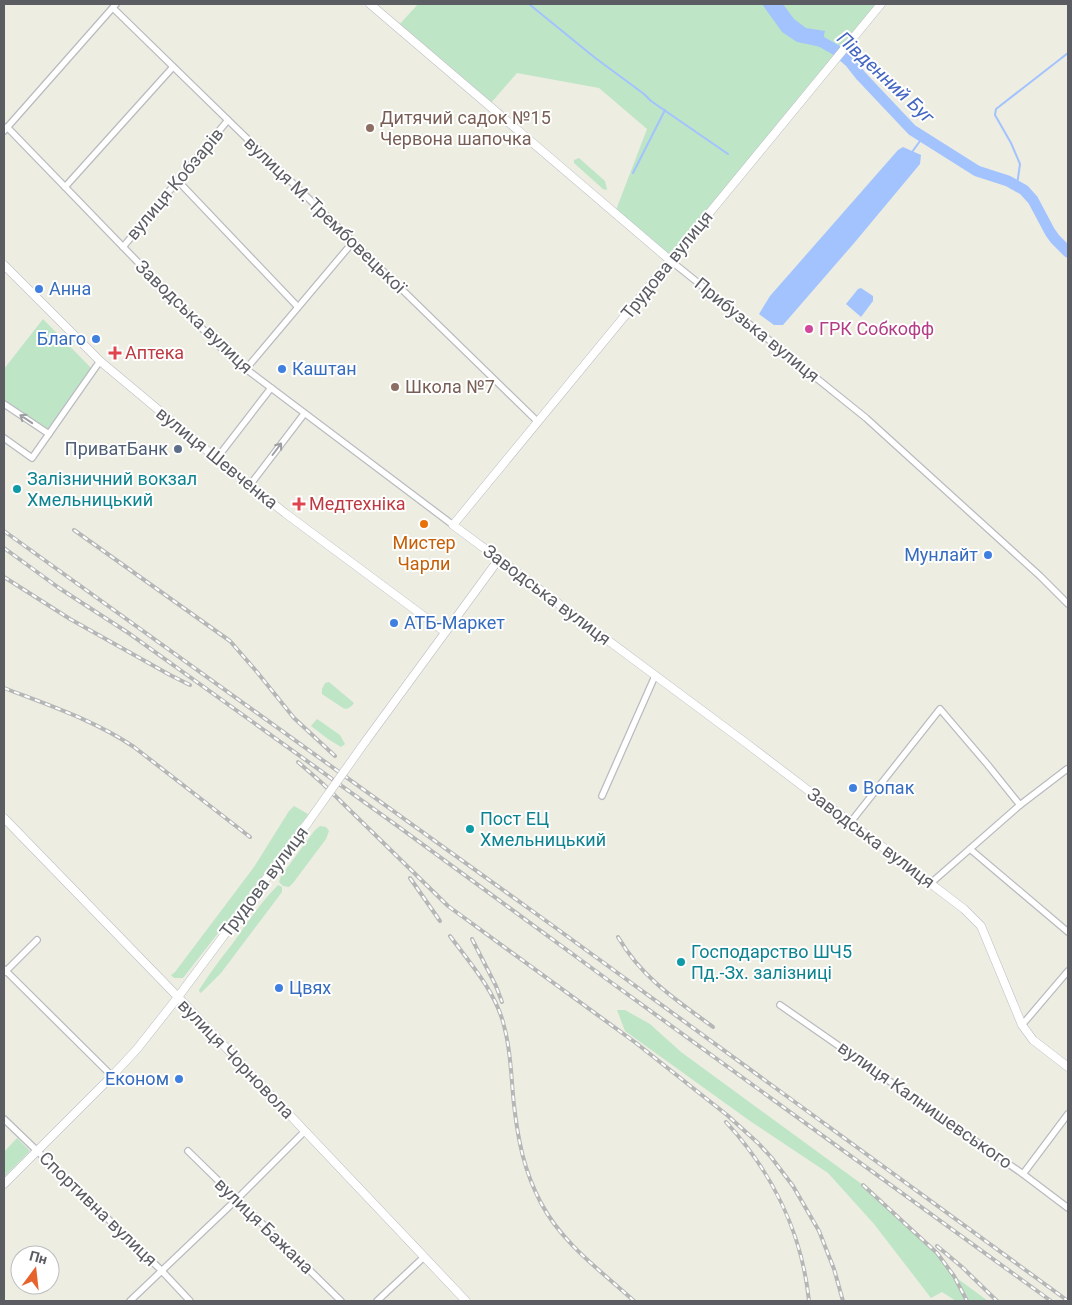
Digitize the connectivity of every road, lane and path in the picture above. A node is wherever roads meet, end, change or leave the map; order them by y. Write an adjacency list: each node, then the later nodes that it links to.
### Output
1 (370, 4): 11 (street, Прибузька вулиця)
2 (881, 4): 11 (street, Трудова вулиця)
3 (114, 6): 4 (street, вулиця М. Трембовецької); 6 (street)
4 (173, 67): 5 (street, вулиця М. Трембовецької); 8 (street)
5 (228, 120): 7 (street, вулиця Кобзарів); 9 (street, вулиця М. Трембовецької)
6 (6, 129): 8 (street, Заводська вулиця)
7 (178, 181): 10 (street, вулиця Кобзарів); 13 (street)
8 (65, 187): 10 (street, Заводська вулиця)
9 (353, 242): 13 (street); 19 (street, вулиця М. Трембовецької)
10 (123, 247): 15 (street, Заводська вулиця)
11 (671, 261): 19 (street, Трудова вулиця); 26 (street, Прибузька вулиця)
12 (4, 265): 14 (street, вулиця Шевченка)
13 (298, 307): 15 (street)
14 (100, 361): 20 (street); 22 (street, вулиця Шевченка)
15 (246, 370): 16 (street, Заводська вулиця)
16 (271, 388): 18 (street, Заводська вулиця); 22 (street)
17 (4, 404): 20 (street, one-way to 17)
18 (304, 414): 23 (street, one-way to 18); 24 (street, Заводська вулиця)
19 (538, 422): 24 (street, Трудова вулиця)
20 (49, 434): 21 (street)
21 (4, 438)
22 (217, 458): 23 (street, вулиця Шевченка)
23 (250, 485): 27 (street, вулиця Шевченка)
24 (453, 526): 25 (street, Заводська вулиця)
25 (499, 559): 27 (street, Трудова вулиця); 28 (street, Заводська вулиця)
26 (1068, 604)
27 (446, 632): 40 (street, Трудова вулиця, bridge)
28 (656, 676): 30 (street); 33 (street, Заводська вулиця)
29 (1067, 769): 31 (street)
30 (602, 796)
31 (1020, 804): 33 (street); 34 (street)
32 (4, 818): 40 (street, вулиця Чорновола)
33 (850, 823): 35 (street, Заводська вулиця)
34 (970, 849): 35 (street); 36 (street)
35 (931, 883): 42 (street, Заводська вулиця)
36 (1068, 932)
37 (37, 940): 38 (street)
38 (4, 971): 44 (street)
39 (1068, 972): 42 (street)
40 (178, 998): 44 (street, Трудова вулиця); 47 (street, вулиця Чорновола)
41 (780, 1004): 50 (street, вулиця Калнишевського)
42 (1022, 1025): 43 (street, Заводська вулиця)
43 (1068, 1067)
44 (112, 1076): 48 (street, Трудова вулиця)
45 (1068, 1114): 50 (street)
46 (4, 1119): 48 (street, Спортивна вулиця)
47 (305, 1131): 52 (street); 54 (street, вулиця Чорновола)
48 (37, 1151): 51 (street, Трудова вулиця); 55 (street, Спортивна вулиця)
49 (188, 1151): 52 (street, вулиця Бажана)
50 (1023, 1174): 53 (street, вулиця Калнишевського)
51 (4, 1184)
52 (237, 1199): 55 (street); 58 (street, вулиця Бажана)
53 (1068, 1208)
54 (424, 1257): 59 (street); 60 (street, вулиця Чорновола)
55 (162, 1270): 56 (street); 57 (street, Спортивна вулиця)
56 (130, 1301)
57 (190, 1301)
58 (341, 1301)
59 (377, 1301)
60 (466, 1301)

